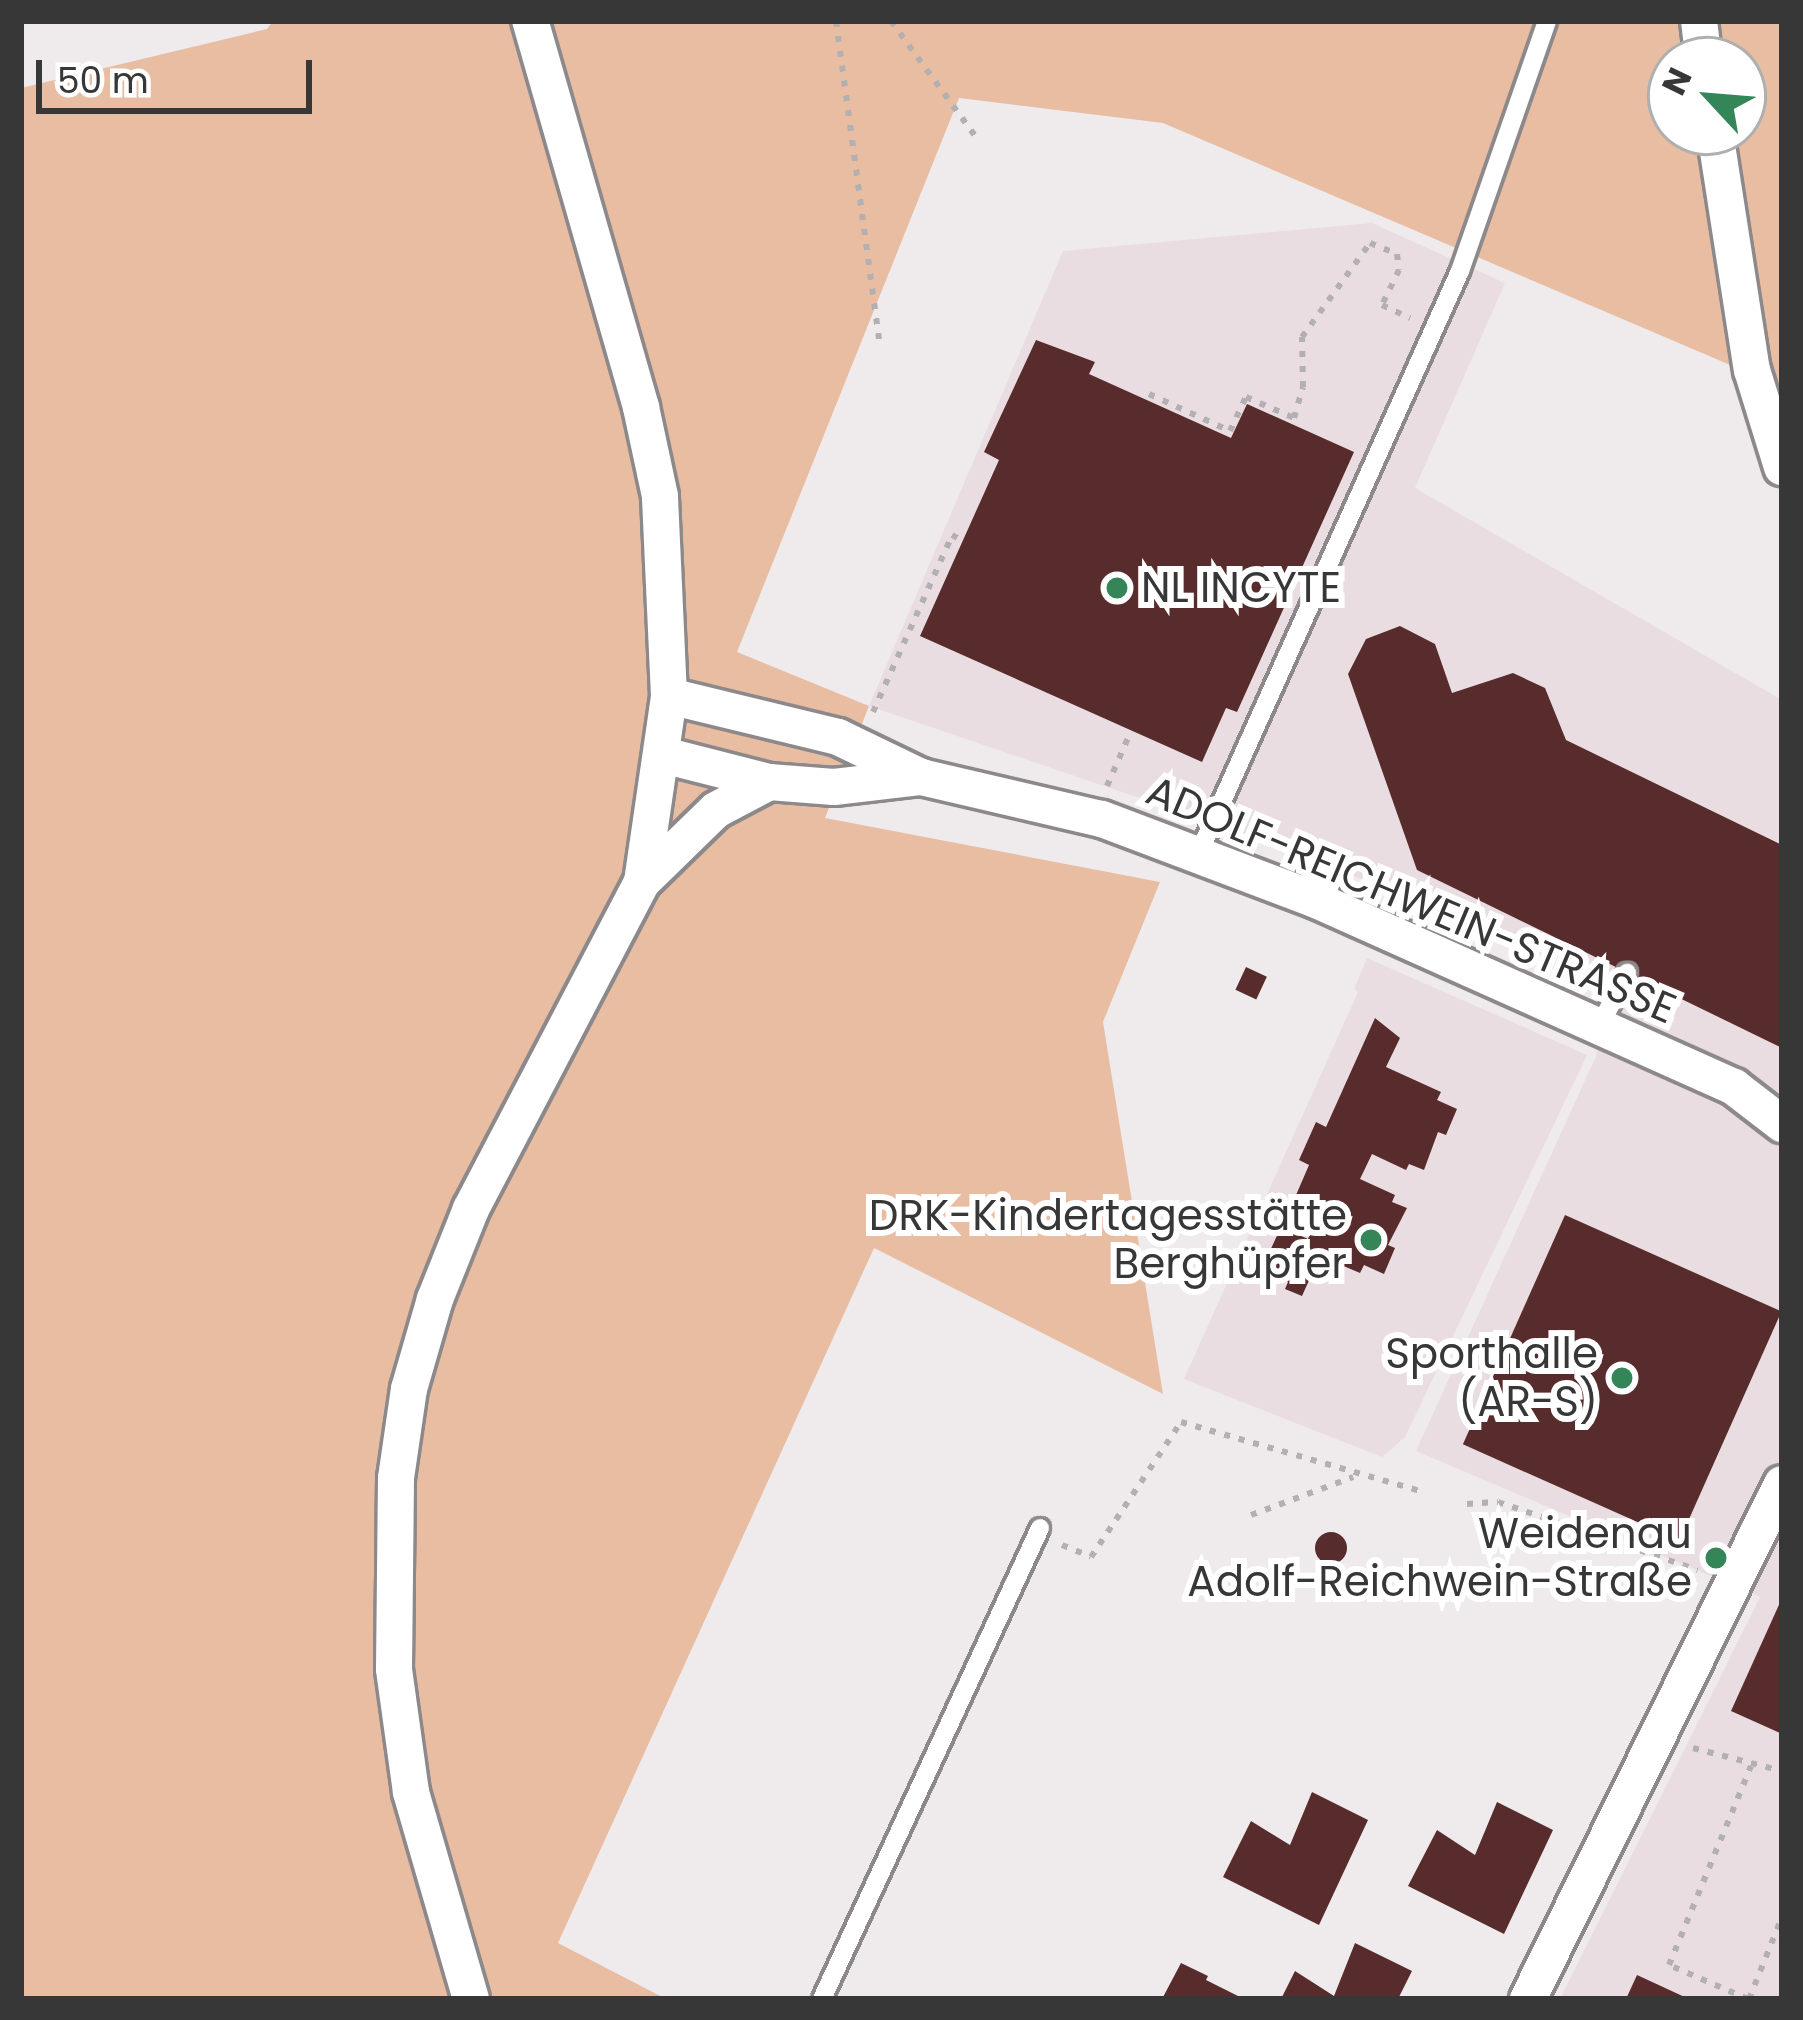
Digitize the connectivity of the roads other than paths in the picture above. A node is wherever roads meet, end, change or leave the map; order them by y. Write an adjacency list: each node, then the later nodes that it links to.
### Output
1 (530, 21): 7 (street)
2 (1546, 21): 6 (lane)
3 (1719, 156): 4 (street)
4 (1782, 467)
5 (1252, 678): 6 (lane)
6 (1273, 688): 11 (lane)
7 (669, 696): 8 (street); 9 (street, ADOLF-REICHWEIN-STRASSE)
8 (662, 755): 10 (street, ADOLF-REICHWEIN-STRASSE); 12 (street)
9 (920, 777): 10 (street, ADOLF-REICHWEIN-STRASSE); 11 (street, ADOLF-REICHWEIN-STRASSE)
10 (769, 782): 12 (street)
11 (1198, 855): 14 (street, ADOLF-REICHWEIN-STRASSE)
12 (642, 882): 18 (street)
13 (1627, 973): 14 (lane)
14 (1600, 1025): 15 (street, ADOLF-REICHWEIN-STRASSE)
15 (1782, 1124)
16 (1782, 1484): 20 (street)
17 (1040, 1528): 19 (lane)
18 (471, 1999)
19 (822, 1999)
20 (1528, 1999)

